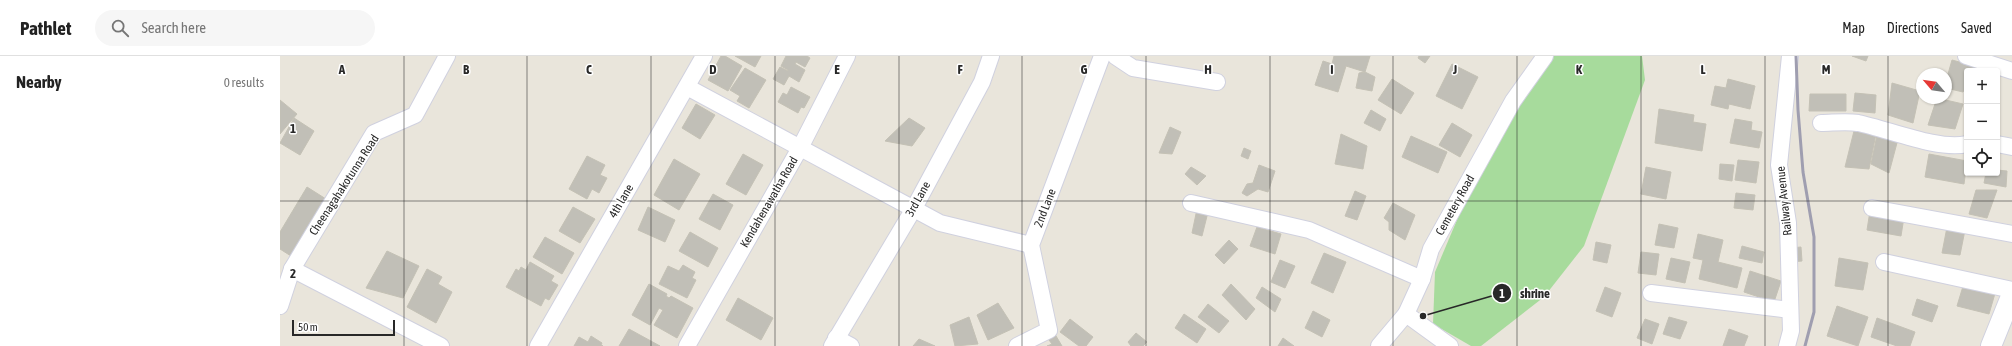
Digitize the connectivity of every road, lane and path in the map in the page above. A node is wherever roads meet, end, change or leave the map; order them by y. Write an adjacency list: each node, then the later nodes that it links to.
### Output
1 (447, 56): 24 (street, Cheenagahakotunna Road)
2 (704, 56): 12 (street, 4th lane)
3 (848, 56): 17 (street, Kendahenawatha Road)
4 (991, 56): 20 (street, 3rd Lane)
5 (1102, 56): 22 (street, 2nd Lane)
6 (1115, 56): 11 (street)
7 (1545, 56): 25 (street, Cemetery Road)
8 (1790, 56): 30 (street, Railway Avenue)
9 (1966, 56): 10 (street)
10 (2012, 71)
11 (1217, 82)
12 (687, 87): 17 (street); 34 (street, 4th lane)
13 (1820, 123): 14 (street)
14 (1964, 145)
15 (2000, 145): 16 (street)
16 (2012, 147)
17 (800, 148): 20 (street); 35 (street, Kendahenawatha Road)
18 (1191, 202): 25 (street)
19 (1872, 208): 21 (street)
20 (913, 210): 22 (street); 32 (street, 3rd Lane)
21 (2012, 234)
22 (1031, 245): 37 (street)
23 (1884, 262): 26 (street)
24 (292, 269): 29 (street, Cheenagahakotunna Road); 33 (street)
25 (1422, 279): 31 (street, Cemetery Road)
26 (2012, 290)
27 (1650, 293): 30 (street)
28 (2012, 294): 41 (street)
29 (280, 306)
30 (1790, 310): 40 (street, Railway Avenue)
31 (1406, 314): 38 (street, Cemetery Road); 39 (street)
32 (834, 342): 36 (street)
33 (441, 346)
34 (538, 346)
35 (687, 346)
36 (851, 346)
37 (1017, 346)
38 (1379, 346)
39 (1450, 346)
40 (1787, 346)
41 (1991, 346)

